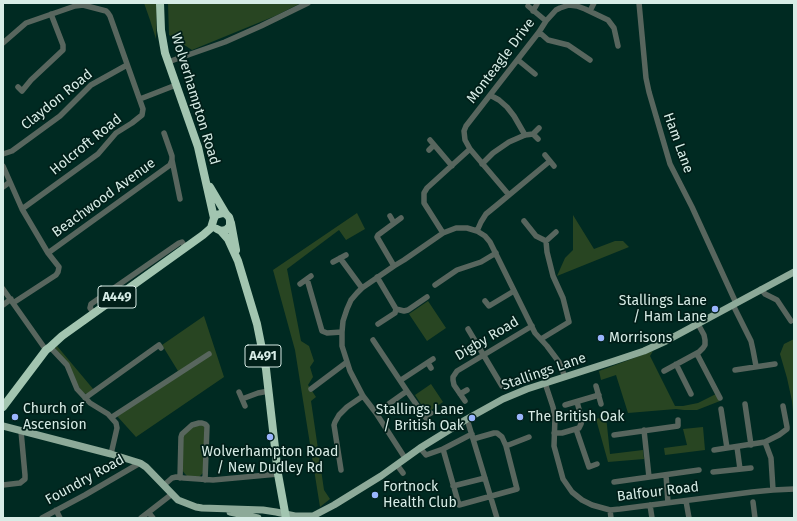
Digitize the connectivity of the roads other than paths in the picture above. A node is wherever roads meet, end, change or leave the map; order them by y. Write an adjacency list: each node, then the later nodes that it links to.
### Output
1 (160, 3): 16 (highway, Wolverhampton Road)
2 (308, 3): 16 (street)
3 (594, 3): 8 (street)
4 (638, 3): 77 (street, Ham Lane)
5 (538, 4): 7 (street)
6 (528, 6): 7 (street)
7 (533, 11): 10 (street)
8 (590, 11): 10 (street, Monteagle Drive); 13 (street, Monteagle Drive)
9 (51, 14): 12 (street); 17 (street); 20 (street)
10 (546, 21): 11 (street, Monteagle Drive)
11 (539, 32): 14 (street, Monteagle Drive); 15 (street)
12 (3, 42)
13 (618, 46)
14 (518, 60): 18 (street); 21 (street, Monteagle Drive)
15 (590, 60)
16 (168, 62): 19 (highway, Wolverhampton Road)
17 (127, 65): 22 (street); 30 (street, Claydon Road)
18 (535, 74)
19 (176, 85): 22 (street); 38 (highway, Wolverhampton Road)
20 (18, 87)
21 (490, 95): 26 (street); 28 (street, Monteagle Drive)
22 (140, 99): 43 (street, Holcroft Road)
23 (539, 128): 25 (street)
24 (164, 132): 32 (street, Beachwood Avenue)
25 (533, 134): 26 (street); 27 (street)
26 (525, 135): 34 (street)
27 (538, 138)
28 (470, 149): 34 (street, Monteagle Drive); 36 (street)
29 (429, 150): 36 (street)
30 (3, 154)
31 (545, 155): 33 (street)
32 (172, 160): 42 (street, Beachwood Avenue); 59 (street, Beachwood Avenue)
33 (550, 162): 37 (street); 41 (street)
34 (482, 164): 41 (street, Monteagle Drive)
35 (3, 166): 39 (street)
36 (452, 166): 54 (street)
37 (554, 166)
38 (205, 179): 44 (highway, Wolverhampton Road); 47 (highway, Wolverhampton Road)
39 (10, 182): 40 (street); 43 (street)
40 (3, 187)
41 (509, 195): 52 (street)
42 (180, 199)
43 (22, 209): 59 (street)
44 (226, 214): 47 (highway); 49 (highway)
45 (390, 216): 50 (street)
46 (401, 218): 50 (street)
47 (213, 220): 51 (highway); 58 (highway, A449)
48 (524, 221): 57 (street)
49 (231, 223): 51 (highway); 63 (highway, A491)
50 (394, 223): 56 (street)
51 (221, 231): 58 (highway, A449); 63 (highway, A491)
52 (476, 231): 54 (street); 60 (street)
53 (556, 232): 57 (street)
54 (443, 233): 65 (street)
55 (370, 237): 56 (street)
56 (377, 237): 65 (street)
57 (546, 241): 87 (street)
58 (188, 247): 91 (highway, A449)
59 (48, 253): 76 (street)
60 (496, 253): 69 (street); 73 (street)
61 (346, 254): 62 (street)
62 (340, 258): 64 (street); 70 (street)
63 (238, 261): 110 (highway, A491)
64 (333, 262)
65 (394, 266): 67 (street)
66 (794, 272): 72 (main road, Stallings Lane)
67 (377, 277): 70 (street); 79 (street)
68 (300, 284): 86 (street)
69 (435, 285)
70 (362, 288): 86 (street)
71 (3, 289): 76 (street)
72 (761, 289): 77 (main road, Stallings Lane); 80 (street)
73 (514, 291): 75 (street); 84 (street)
74 (427, 297): 79 (street)
75 (484, 301)
76 (12, 302): 78 (street); 91 (street)
77 (735, 304): 82 (main road, Stallings Lane); 100 (street, Ham Lane)
78 (3, 305)
79 (396, 309): 81 (street)
80 (793, 320): 83 (street)
81 (378, 324)
82 (698, 324): 94 (street); 103 (main road, Stallings Lane)
83 (785, 325)
84 (532, 326): 87 (street); 95 (street, Digby Road)
85 (468, 329): 95 (street)
86 (342, 332): 96 (street)
87 (541, 339): 103 (street)
88 (373, 340): 90 (street)
89 (159, 346): 117 (street)
90 (377, 346): 92 (street); 104 (street)
91 (48, 349): 117 (street); 127 (highway, A449)
92 (372, 350)
93 (209, 354): 132 (street)
94 (697, 354): 98 (street); 118 (street)
95 (483, 355): 106 (street); 113 (street, Digby Road)
96 (347, 362): 108 (street); 116 (street)
97 (431, 363): 104 (street)
98 (676, 364): 102 (street); 114 (street)
99 (775, 364): 100 (street)
100 (756, 366): 101 (street)
101 (735, 370)
102 (664, 371)
103 (565, 377): 105 (main road, Stallings Lane)
104 (401, 380): 111 (street)
105 (545, 383): 133 (main road, Stallings Lane); 140 (street, Balfour Road)
106 (502, 386)
107 (596, 386): 115 (street)
108 (311, 389)
109 (467, 390): 113 (street)
110 (269, 391): 119 (street); 163 (highway, A491)
111 (407, 391): 129 (street); 131 (street)
112 (239, 392): 119 (street)
113 (460, 394): 120 (street, Digby Road)
114 (691, 394)
115 (599, 395): 121 (street); 122 (street)
116 (363, 396): 129 (street); 159 (street)
117 (85, 398): 132 (street)
118 (720, 398)
119 (242, 399): 125 (street)
120 (464, 401)
121 (577, 402): 124 (street); 137 (street)
122 (601, 404)
123 (745, 404): 145 (street)
124 (565, 405)
125 (245, 406)
126 (783, 406): 144 (street)
127 (3, 407)
128 (721, 409): 149 (street)
129 (376, 413): 153 (street)
130 (431, 413): 131 (street)
131 (425, 416): 135 (street)
132 (112, 417): 152 (street)
133 (467, 419): 142 (street); 148 (main road, Stallings Lane)
134 (678, 420): 138 (street)
135 (430, 424)
136 (3, 426): 139 (main road)
137 (576, 429): 140 (street); 155 (street)
138 (644, 430): 141 (street); 165 (street)
139 (22, 431): 152 (main road); 170 (street)
140 (554, 433): 184 (street, Balfour Road)
141 (614, 435)
142 (472, 436): 146 (street); 150 (street); 167 (street)
143 (529, 437): 146 (street)
144 (765, 442): 145 (street); 174 (street)
145 (752, 445): 147 (street)
146 (506, 446): 176 (street)
147 (737, 447): 149 (street); 158 (street)
148 (420, 448): 150 (street); 153 (main road, Stallings Lane)
149 (727, 448): 151 (street)
150 (443, 449): 172 (street)
151 (714, 450)
152 (111, 454): 154 (main road)
153 (405, 458): 156 (main road, Stallings Lane)
154 (140, 464): 171 (main road); 183 (street, Foundry Road)
155 (597, 464)
156 (397, 465): 162 (street); 189 (main road, Stallings Lane)
157 (751, 468): 158 (street)
158 (740, 469): 161 (street)
159 (341, 470)
160 (699, 470): 164 (street)
161 (713, 472)
162 (403, 473)
163 (278, 474): 168 (street); 177 (highway, A491)
164 (666, 475): 165 (street); 180 (street)
165 (649, 477): 169 (street)
166 (180, 478): 168 (street); 168 (street); 171 (street)
167 (485, 478): 172 (street); 176 (street)
168 (205, 480)
169 (614, 482)
170 (3, 485)
171 (164, 485): 175 (main road)
172 (454, 486): 176 (street)
173 (794, 489): 174 (street, Balfour Road)
174 (773, 490): 178 (street, Balfour Road)
175 (172, 494): 182 (main road); 186 (street)
176 (491, 496): 195 (street)
177 (282, 497): 185 (main road); 188 (highway, A491)
178 (686, 500): 180 (street, Balfour Road); 198 (street)
179 (753, 502): 199 (street)
180 (668, 503): 181 (street, Balfour Road)
181 (650, 505): 184 (street, Balfour Road); 197 (street)
182 (216, 508): 185 (main road, Stallings Lane); 187 (main road)
183 (56, 510): 190 (street, Foundry Road); 191 (street)
184 (610, 510): 196 (street)
185 (268, 511): 188 (main road, Stallings Lane)
186 (149, 513): 192 (street); 193 (street)
187 (236, 516): 194 (main road)
188 (286, 516): 189 (main road, Stallings Lane)
189 (311, 517)
190 (42, 518)
191 (60, 518)
192 (141, 518)
193 (153, 518)
194 (258, 518)
195 (497, 518)
196 (611, 518)
197 (652, 518)
198 (689, 518)
199 (755, 518)

